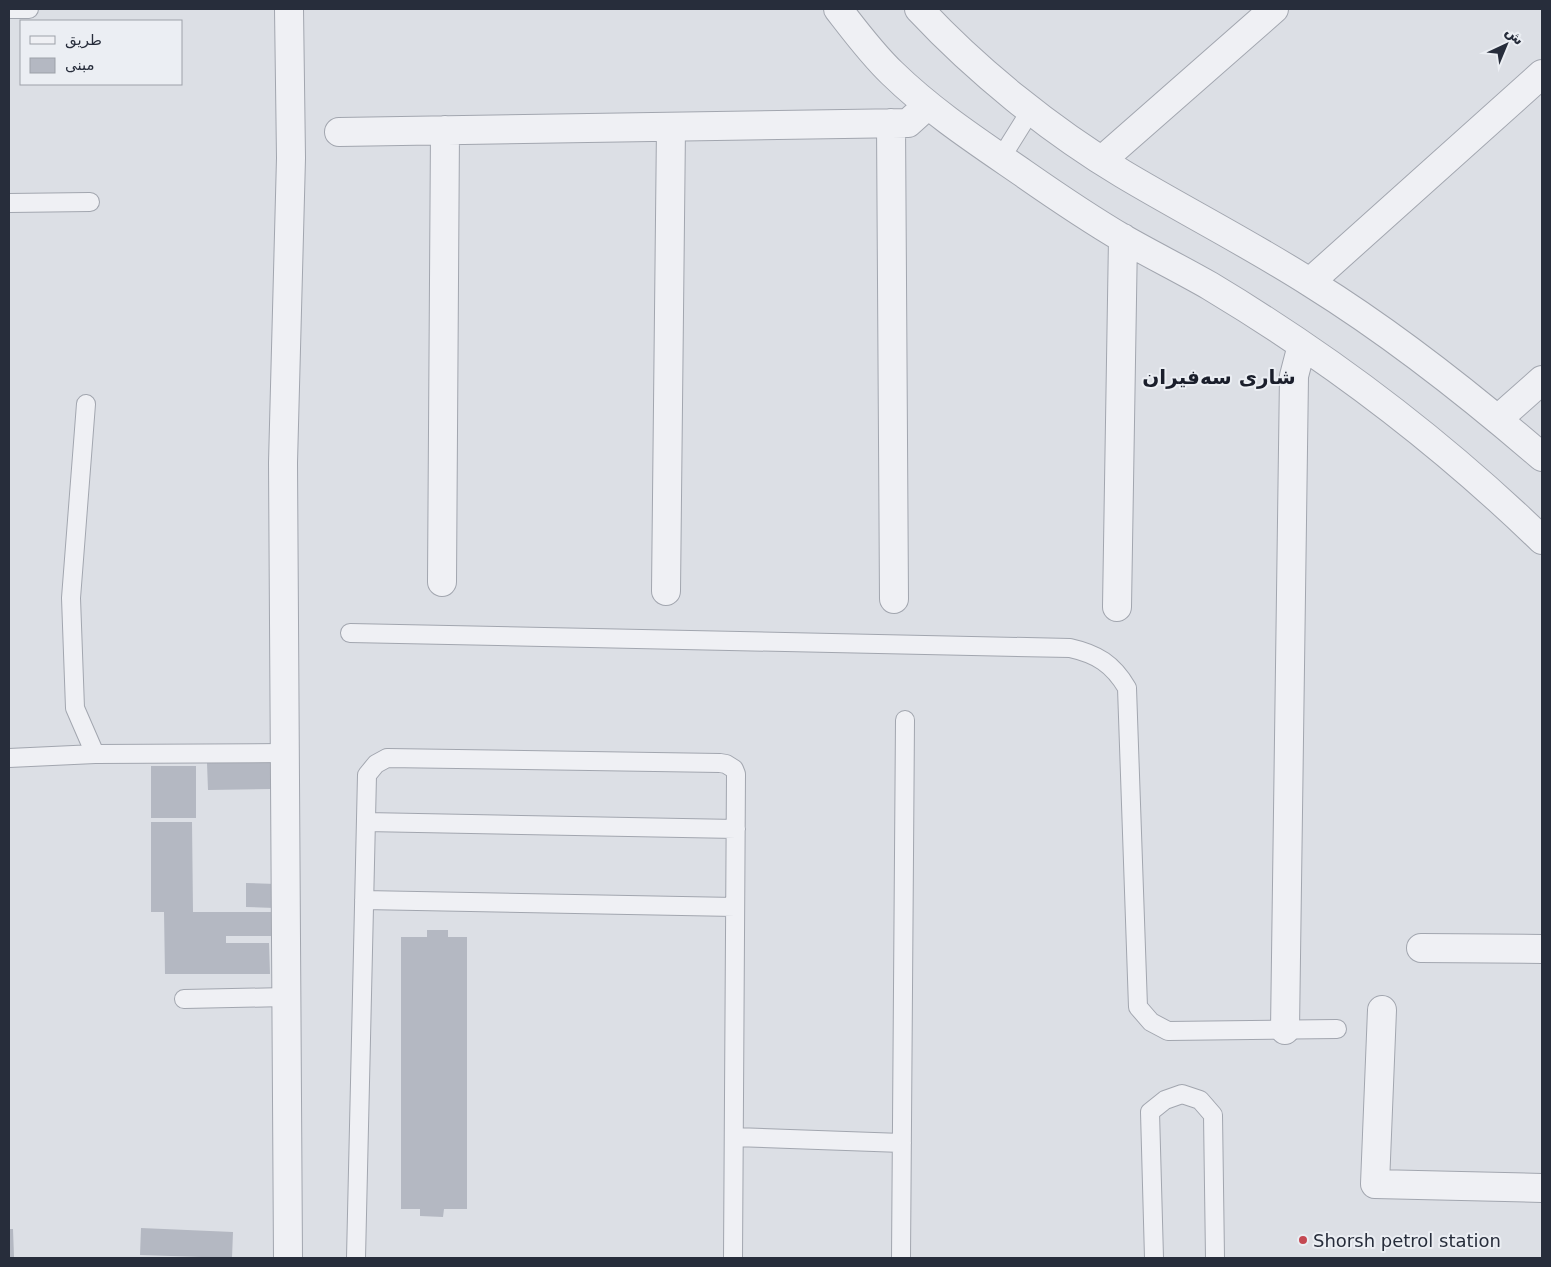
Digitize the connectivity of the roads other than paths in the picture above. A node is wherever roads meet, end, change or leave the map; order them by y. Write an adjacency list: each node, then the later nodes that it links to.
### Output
1 (9, 9): 2 (lane)
2 (29, 9)
3 (289, 9): 32 (street)
4 (838, 9): 8 (street)
5 (1274, 9): 15 (street)
6 (932, 13): 9 (street)
7 (1542, 74): 19 (street)
8 (928, 106): 10 (street); 14 (street)
9 (1031, 110): 14 (lane); 15 (street)
10 (891, 123): 11 (street); 28 (street)
11 (672, 127): 12 (street); 27 (street)
12 (445, 130): 13 (street); 26 (street)
13 (338, 132)
14 (1001, 158): 18 (street)
15 (1102, 160): 19 (street)
16 (90, 202): 17 (lane)
17 (9, 203)
18 (1123, 238): 20 (street); 29 (street)
19 (1310, 282): 23 (street)
20 (1302, 345): 25 (street); 45 (street)
21 (1542, 380): 23 (street)
22 (86, 404): 33 (lane)
23 (1498, 420): 24 (street)
24 (1542, 457)
25 (1542, 540)
26 (442, 582)
27 (666, 591)
28 (894, 599)
29 (1117, 607)
30 (350, 633): 45 (lane)
31 (906, 720): 47 (lane)
32 (285, 752): 33 (lane); 41 (street)
33 (95, 754): 34 (lane)
34 (9, 758)
35 (366, 822): 36 (lane); 36 (lane); 37 (lane)
36 (736, 829): 38 (lane)
37 (364, 900): 38 (lane); 50 (lane)
38 (735, 907): 46 (lane)
39 (1421, 948): 40 (street)
40 (1542, 949)
41 (286, 997): 42 (lane); 49 (street)
42 (184, 1000)
43 (1382, 1010): 48 (street)
44 (1337, 1029): 45 (lane)
45 (1285, 1030)
46 (734, 1137): 47 (lane); 51 (lane)
47 (902, 1142): 52 (lane)
48 (1542, 1188)
49 (288, 1258)
50 (356, 1258)
51 (733, 1258)
52 (901, 1258)
53 (1154, 1258): 54 (lane)
54 (1215, 1258)

